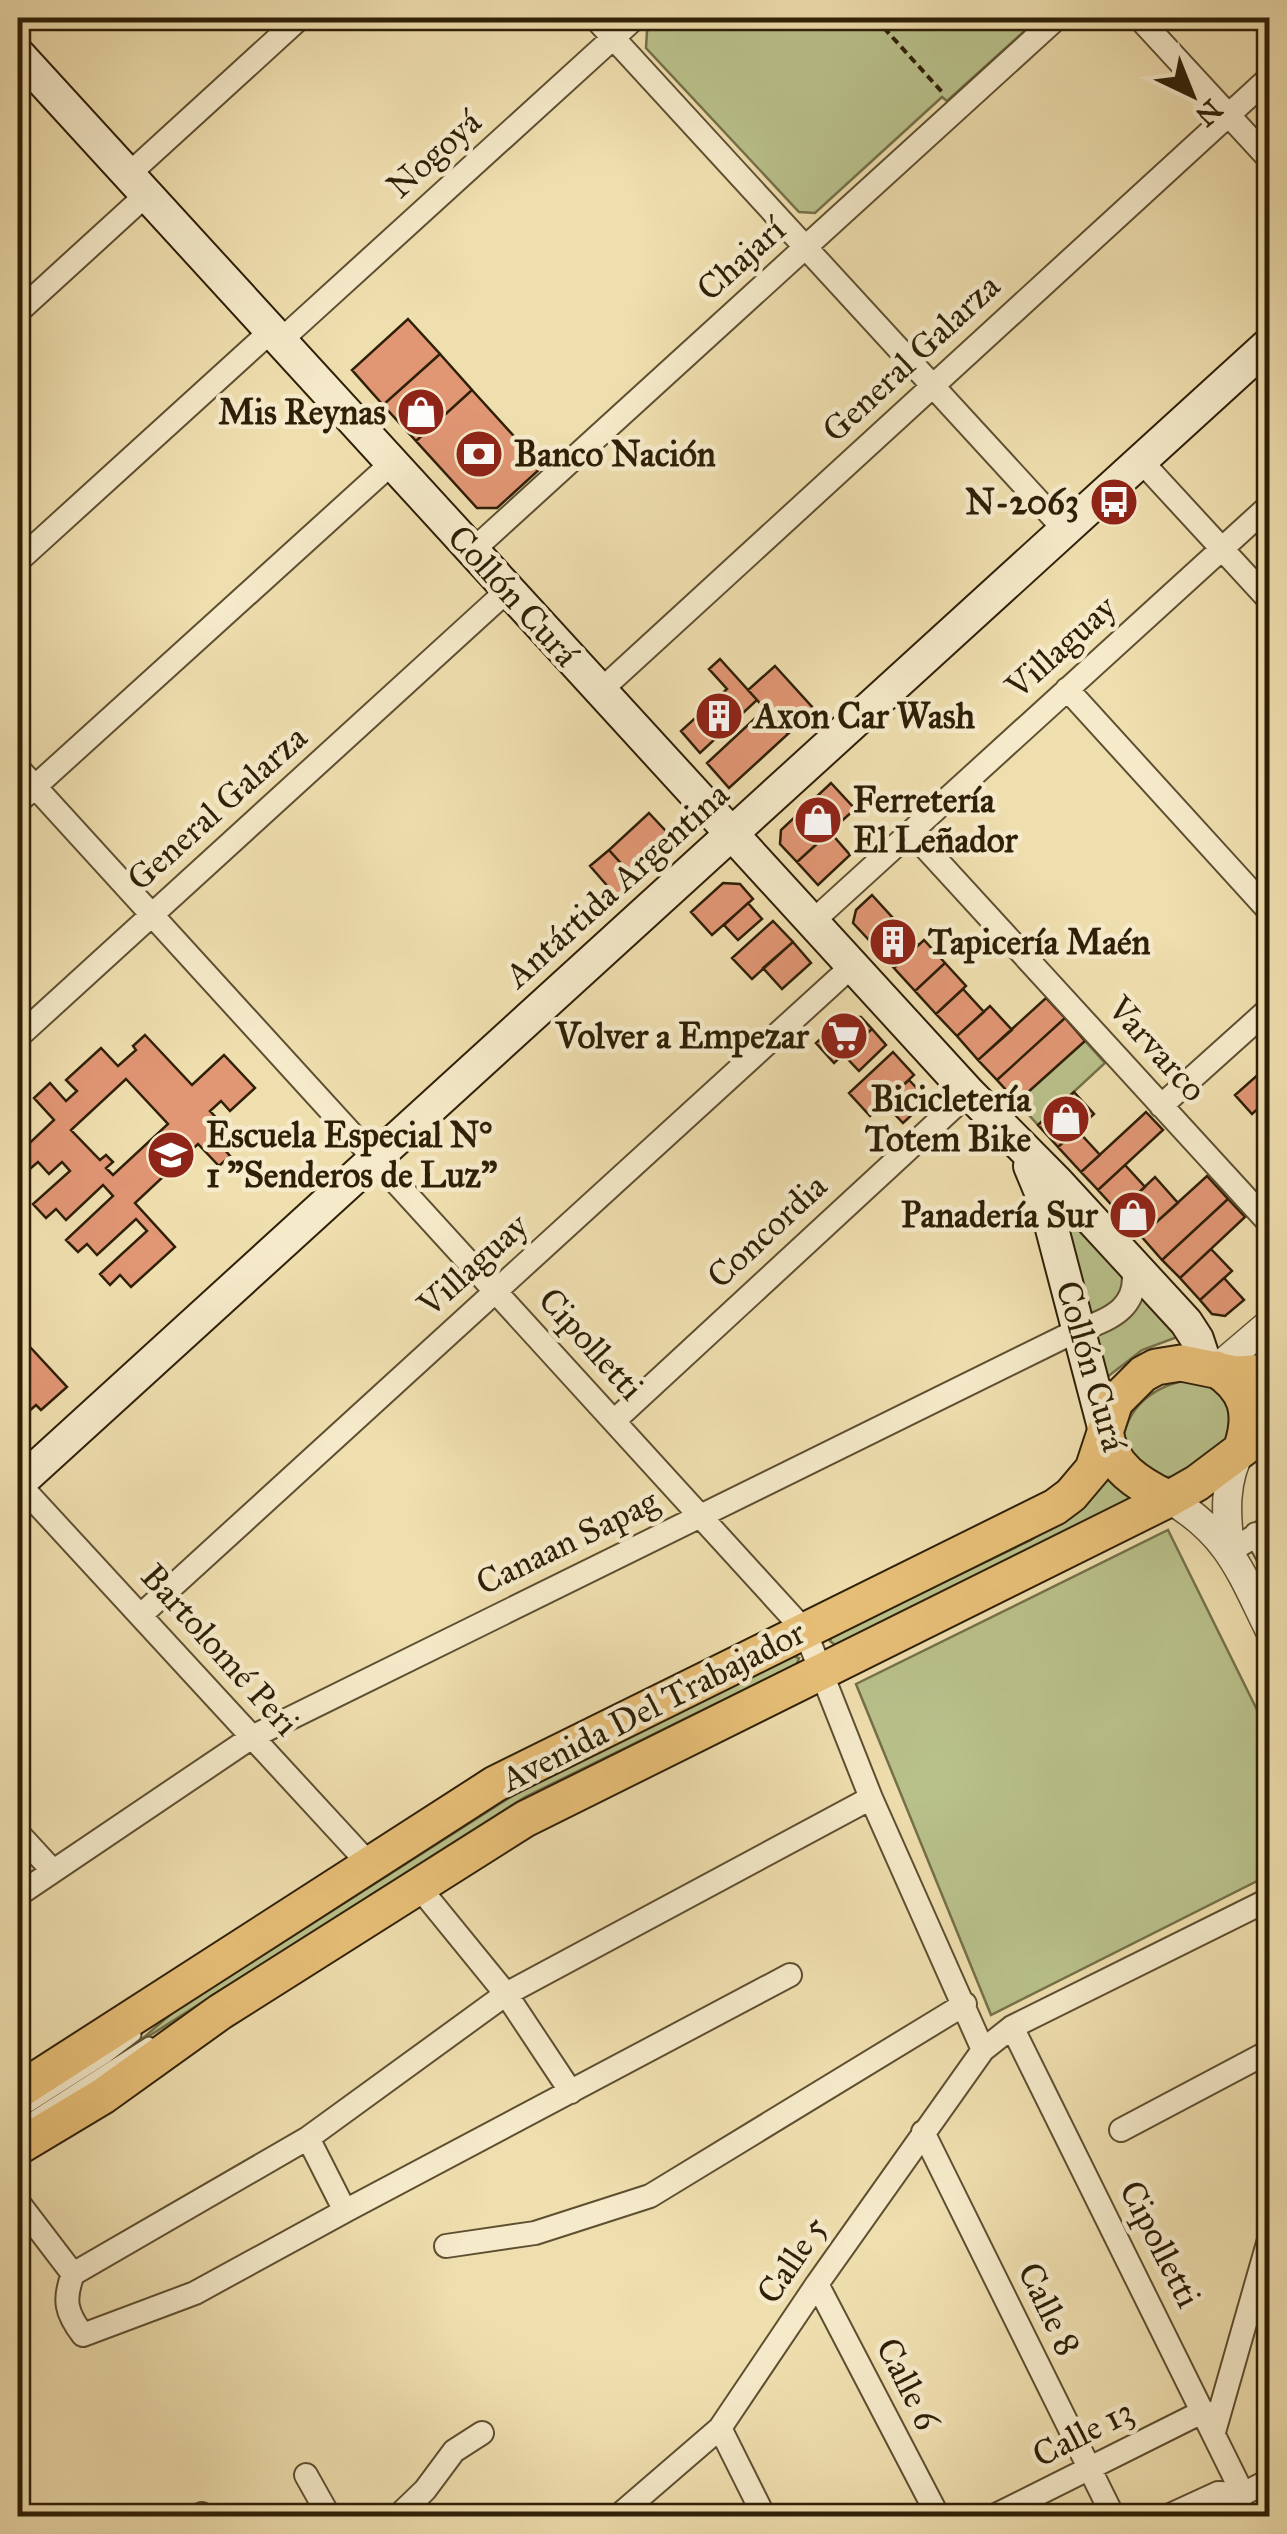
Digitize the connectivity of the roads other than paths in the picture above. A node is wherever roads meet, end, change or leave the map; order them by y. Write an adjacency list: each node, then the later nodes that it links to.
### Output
1 (300, 18): 11 (street)
2 (595, 18): 6 (street)
3 (635, 18): 6 (street, Nogoyá)
4 (1056, 18): 12 (street, Chajarí)
5 (1139, 18): 9 (street)
6 (613, 38): 12 (street); 14 (street, Nogoyá)
7 (18, 54): 11 (main road, Collón Curá)
8 (1270, 76): 9 (street, General Galarza)
9 (1228, 115): 10 (street); 16 (street, General Galarza)
10 (1270, 160)
11 (137, 185): 13 (street); 14 (main road, Collón Curá)
12 (805, 247): 16 (street); 22 (street, Chajarí)
13 (18, 312)
14 (276, 336): 18 (main road, Collón Curá); 23 (street, Nogoyá)
15 (1270, 343): 17 (main road, Antártida Argentina)
16 (932, 386): 20 (street); 27 (street, General Galarza)
17 (1140, 461): 20 (main road, Antártida Argentina); 21 (street)
18 (392, 463): 22 (main road, Collón Curá); 29 (street)
19 (1270, 504): 21 (street, Villaguay)
20 (1065, 530): 31 (main road, Antártida Argentina)
21 (1221, 549): 25 (street); 26 (street, Villaguay)
22 (472, 551): 24 (main road, Collón Curá)
23 (18, 560)
24 (508, 590): 27 (main road, Collón Curá); 33 (street, General Galarza)
25 (1270, 601)
26 (1067, 689): 30 (street, Villaguay); 32 (street)
27 (600, 691): 31 (main road, Collón Curá)
28 (18, 768): 29 (street, Cipolletti)
29 (26, 794): 33 (street, Cipolletti)
30 (911, 832): 34 (street, Villaguay); 39 (street, Varvarco)
31 (732, 835): 34 (main road, Collón Curá); 41 (main road, Antártida Argentina)
32 (1270, 912)
33 (152, 915): 37 (street, General Galarza); 41 (street, Cipolletti)
34 (812, 922): 35 (main road, Collón Curá)
35 (852, 966): 38 (main road, Collón Curá); 44 (street, Villaguay)
36 (1270, 1008): 39 (street)
37 (18, 1037)
38 (968, 1094): 40 (main road, Collón Curá); 48 (street, Concordia)
39 (1161, 1106): 42 (street, Varvarco)
40 (1010, 1138): 43 (main road, Collón Curá); 46 (main road, Collón Curá)
41 (375, 1159): 44 (street, Cipolletti); 52 (main road, Antártida Argentina)
42 (1270, 1224)
43 (1132, 1264): 46 (street, Canaan Sapag); 47 (main road, Collón Curá)
44 (496, 1292): 48 (street, Cipolletti); 59 (street, Villaguay)
45 (1270, 1323): 47 (street)
46 (1078, 1330): 49 (main road, Collón Curá); 54 (street, Canaan Sapag)
47 (1236, 1373): 49 (main road, Avenida Del Trabajador); 50 (main road, Collón Curá)
48 (614, 1421): 54 (street, Cipolletti)
49 (1104, 1431): 51 (main road, Avenida Del Trabajador); 53 (main road, Collón Curá)
50 (1256, 1438): 53 (main road, Avenida Del Trabajador); 57 (street, Collón Curá)
51 (1088, 1477): 56 (lane); 61 (main road, Avenida Del Trabajador)
52 (18, 1484): 59 (street, Bartolomé Peri)
53 (1154, 1507): 57 (street, Collón Curá); 61 (main road, Avenida Del Trabajador)
54 (700, 1515): 61 (street, Cipolletti); 62 (street, Canaan Sapag)
55 (1263, 1530): 57 (street); 58 (street)
56 (1034, 1533)
57 (1230, 1552): 60 (street, Collón Curá)
58 (1270, 1560)
59 (141, 1615): 62 (street, Bartolomé Peri)
60 (1270, 1631)
61 (809, 1651): 63 (lane); 64 (street, Cipolletti); 67 (main road, Avenida Del Trabajador); 67 (main road, Avenida Del Trabajador)
62 (252, 1737): 66 (street, Canaan Sapag); 67 (street, Bartolomé Peri)
63 (523, 1785)
64 (871, 1798): 71 (street); 72 (street, Cipolletti)
65 (18, 1833): 66 (street)
66 (52, 1871): 68 (street, Canaan Sapag)
67 (393, 1878): 71 (street, Bartolomé Peri); 73 (lane); 79 (main road, Avenida Del Trabajador); 86 (main road, Avenida Del Trabajador)
68 (18, 1895)
69 (1270, 1899): 75 (street)
70 (790, 1975): 80 (street)
71 (506, 1994): 80 (street, Bartolomé Peri); 85 (street)
72 (965, 2004): 77 (street, Cipolletti); 90 (street)
73 (185, 2020)
74 (148, 2025): 81 (lane)
75 (1012, 2027): 77 (street); 93 (street, Cipolletti)
76 (168, 2030): 82 (lane)
77 (983, 2050): 84 (street, Calle 5)
78 (1270, 2051): 83 (street)
79 (18, 2091)
80 (571, 2092): 88 (street)
81 (18, 2113)
82 (18, 2127)
83 (1120, 2130)
84 (923, 2132): 92 (street, Calle 5); 96 (street, Calle 8)
85 (308, 2138): 88 (street); 91 (street)
86 (18, 2148)
87 (18, 2202): 91 (street)
88 (345, 2211): 91 (street)
89 (1270, 2236): 93 (street)
90 (446, 2246)
91 (73, 2274)
92 (817, 2284): 94 (street, Calle 5); 104 (street, Calle 6)
93 (1209, 2421): 96 (street, Calle 13); 99 (street, Cipolletti)
94 (720, 2428): 102 (street, Calle 5); 103 (street)
95 (482, 2433): 101 (street)
96 (1090, 2468): 105 (street, Calle 13); 106 (street, Calle 8)
97 (306, 2475): 100 (street)
98 (1270, 2480): 99 (street)
99 (1243, 2494): 107 (street); 108 (street)
100 (329, 2516)
101 (398, 2516)
102 (618, 2516)
103 (764, 2516)
104 (938, 2516)
105 (994, 2516)
106 (1113, 2516)
107 (1168, 2516)
108 (1232, 2516)

